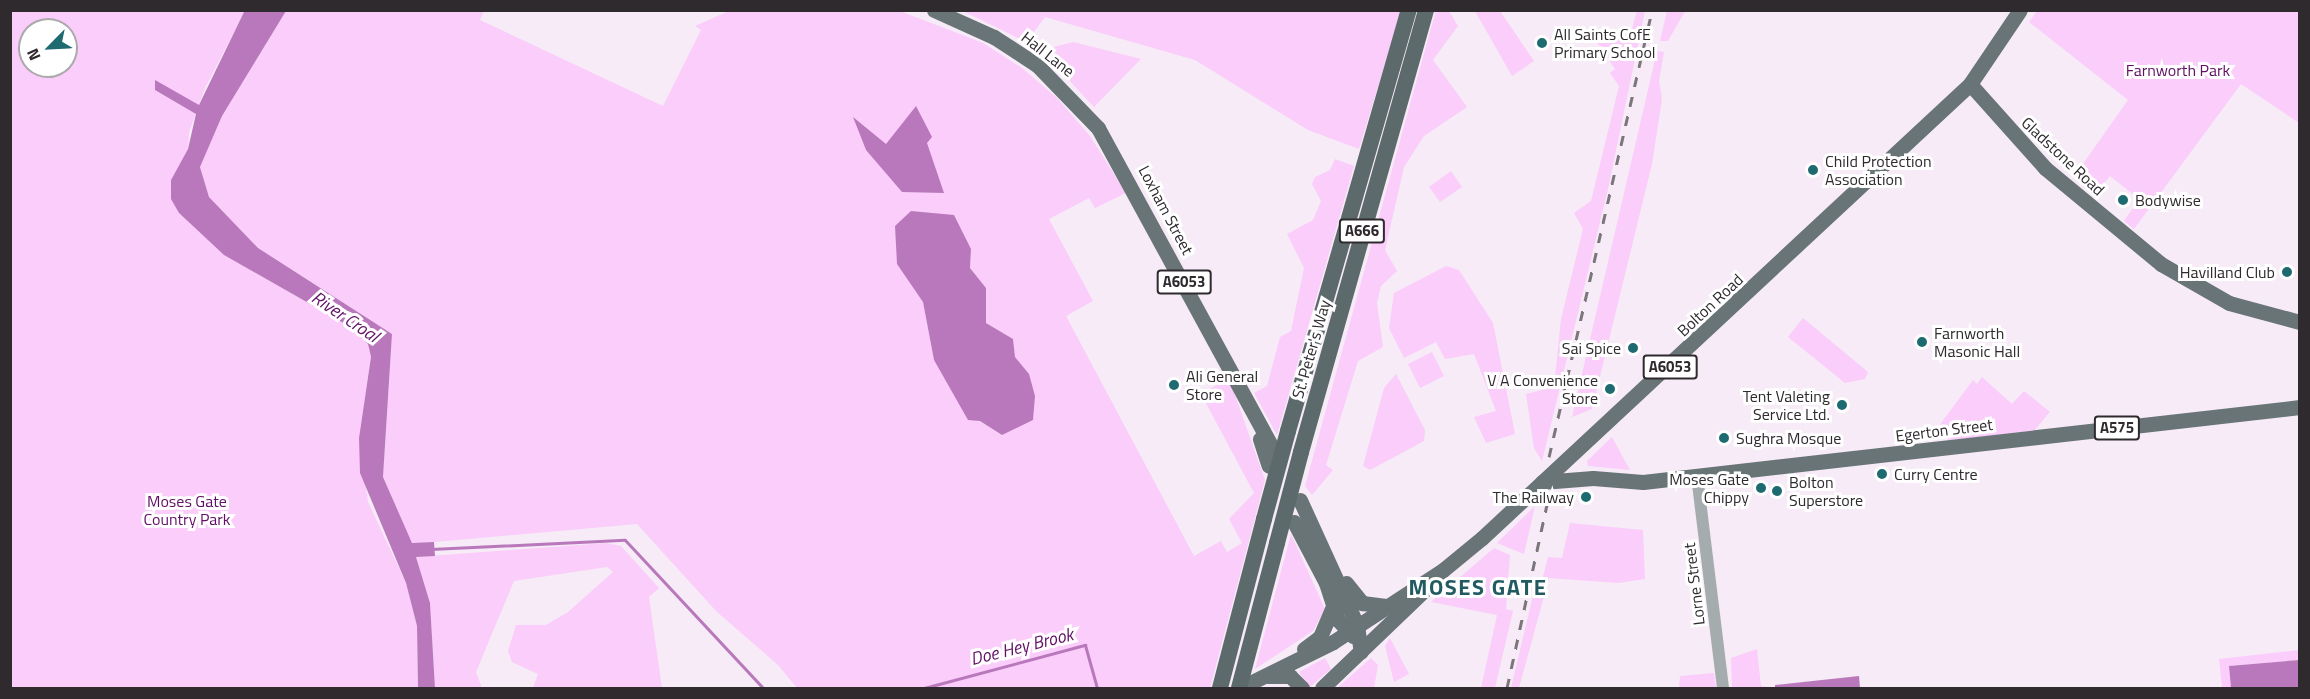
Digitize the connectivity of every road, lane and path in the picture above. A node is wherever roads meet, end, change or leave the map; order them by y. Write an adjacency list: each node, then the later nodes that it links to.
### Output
1 (934, 10): 6 (main road, Hall Lane / A6053)
2 (1409, 10): 25 (highway, St. Peter's Way / A666, bridge)
3 (1426, 10): 26 (highway, St. Peter's Way / A666, bridge)
4 (2019, 10): 5 (main road, A6053)
5 (1970, 84): 7 (main road, Gladstone Road); 11 (main road, Bolton Road / A6053)
6 (1116, 155): 9 (main road, Loxham Street / A6053)
7 (2300, 322)
8 (2300, 407): 13 (main road, Egerton Street / A575)
9 (1251, 411): 10 (main road, Loxham Street / A6053); 12 (main road, Loxham Street / A6053)
10 (1273, 449)
11 (1574, 455): 14 (main road); 15 (main road, Bolton Road / A6053)
12 (1269, 466)
13 (1697, 476): 14 (main road, Egerton Street / A575); 29 (street, Lorne Street)
14 (1593, 478): 15 (main road, Egerton Street / A575)
15 (1542, 482): 19 (main road, Bolton Road)
16 (1300, 500): 18 (main road)
17 (1294, 522): 20 (main road)
18 (1325, 553): 21 (main road); 22 (main road)
19 (1443, 570): 21 (main road); 22 (main road)
20 (1334, 600): 22 (main road); 23 (main road)
21 (1386, 606): 22 (main road)
22 (1360, 638): 23 (main road); 28 (main road)
23 (1282, 667): 24 (main road)
24 (1259, 677): 26 (main road); 27 (main road)
25 (1220, 688)
26 (1240, 688)
27 (1302, 688)
28 (1322, 688)
29 (1723, 688)

